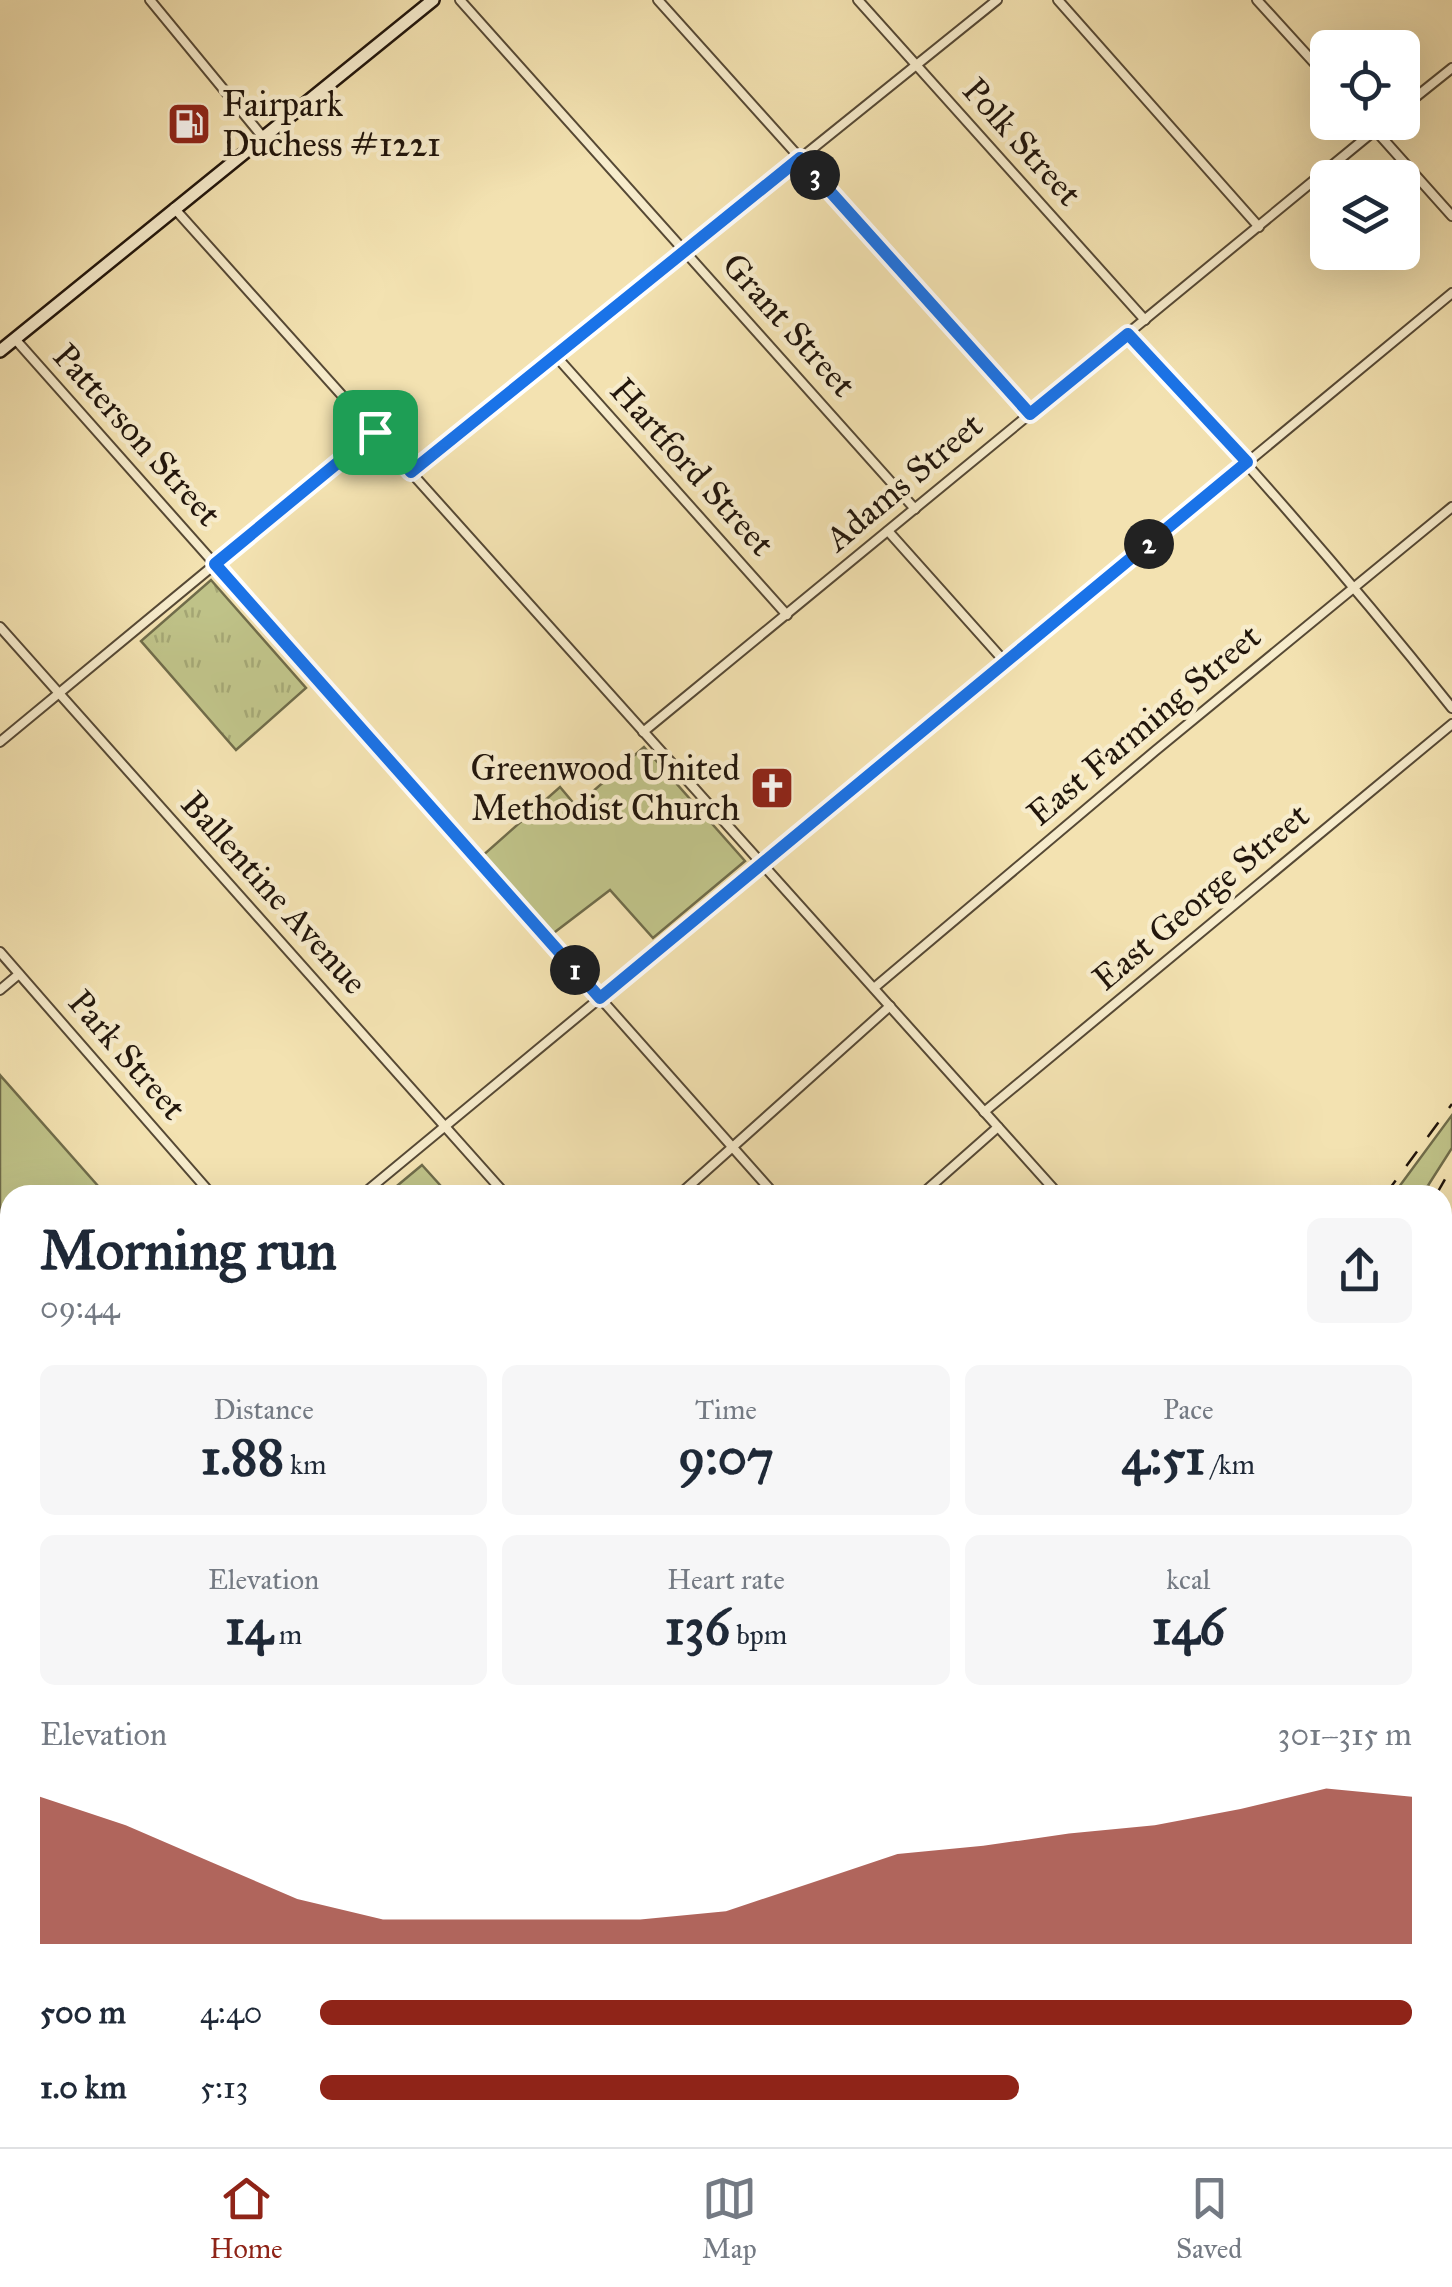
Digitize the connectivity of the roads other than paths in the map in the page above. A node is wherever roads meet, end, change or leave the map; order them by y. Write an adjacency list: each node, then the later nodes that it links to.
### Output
1 (150, 0): 13 (street)
2 (433, 0): 13 (street)
3 (460, 0): 20 (street, Grant Street)
4 (658, 0): 16 (street)
5 (858, 0): 10 (street, Polk Street)
6 (997, 0): 10 (street)
7 (1058, 0): 19 (street)
8 (1257, 0): 9 (street)
9 (1310, 58)
10 (916, 65): 16 (street); 22 (street, Polk Street)
11 (1452, 68): 12 (street)
12 (1420, 94)
13 (262, 136): 17 (street)
14 (1364, 140): 19 (street, Adams Street)
15 (1385, 140): 18 (street)
16 (800, 158): 20 (street); 27 (street)
17 (174, 208): 24 (street); 28 (street)
18 (1452, 216)
19 (1259, 227): 22 (street, Adams Street)
20 (686, 251): 26 (street); 32 (street, Grant Street)
21 (1452, 293): 29 (street)
22 (1145, 320): 23 (street, Adams Street)
23 (1128, 334): 27 (street, Adams Street); 29 (street)
24 (15, 338): 25 (street); 34 (street, Patterson Street)
25 (0, 351)
26 (556, 356): 30 (street); 36 (street, Hartford Street)
27 (1030, 414): 32 (street, Adams Street)
28 (375, 432): 30 (street); 34 (street)
29 (1247, 462): 35 (street); 38 (street)
30 (411, 472): 42 (street)
31 (1452, 507): 35 (street, East Farming Street)
32 (915, 509): 33 (street, Adams Street)
33 (888, 531): 36 (street, Adams Street); 38 (street)
34 (215, 564): 39 (street); 49 (street, Patterson Street)
35 (1354, 585): 40 (street); 47 (street, East Farming Street)
36 (787, 615): 42 (street, Adams Street)
37 (0, 627): 39 (street, Ballentine Avenue)
38 (1005, 662): 44 (street)
39 (59, 693): 43 (street); 52 (street, Ballentine Avenue)
40 (1452, 708)
41 (1452, 724): 51 (street, East George Street)
42 (643, 732): 44 (street)
43 (0, 742)
44 (762, 864): 47 (street); 49 (street)
45 (0, 952): 46 (street, Park Street)
46 (19, 974): 48 (street); 55 (street, Park Street)
47 (874, 988): 50 (street)
48 (0, 990)
49 (600, 998): 52 (street); 54 (street, Patterson Street)
50 (890, 1006): 51 (street); 54 (street)
51 (984, 1112): 53 (street)
52 (445, 1127): 56 (street); 57 (street, Ballentine Avenue)
53 (998, 1127): 60 (street); 61 (street)
54 (732, 1147): 58 (street); 59 (street, Patterson Street)
55 (203, 1185)
56 (374, 1185)
57 (497, 1185)
58 (690, 1185)
59 (766, 1185)
60 (932, 1185)
61 (1050, 1185)

